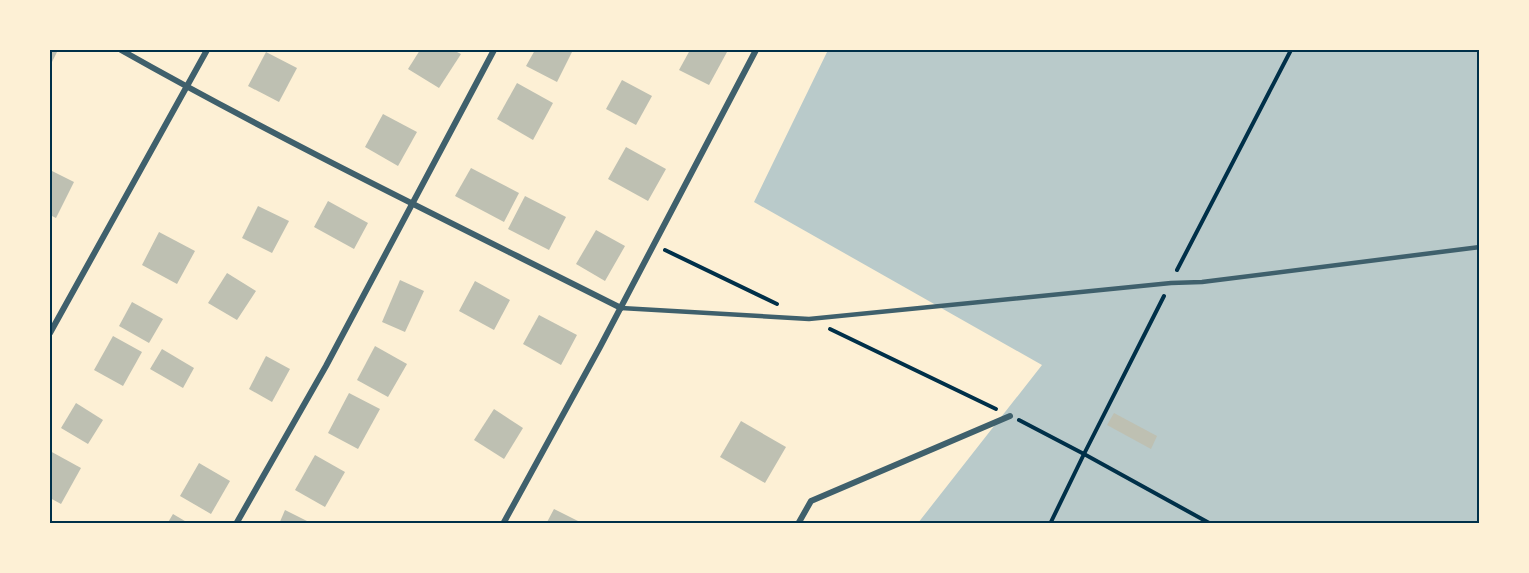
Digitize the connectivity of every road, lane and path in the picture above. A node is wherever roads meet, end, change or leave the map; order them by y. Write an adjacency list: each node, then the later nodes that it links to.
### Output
1 (121, 50): 5 (street)
2 (207, 50): 5 (street)
3 (494, 50): 6 (street)
4 (756, 50): 7 (street)
5 (187, 87): 6 (street); 12 (street)
6 (412, 203): 10 (street); 14 (street)
7 (654, 245): 9 (path); 10 (street)
8 (1479, 247): 11 (lane)
9 (778, 304)
10 (621, 308): 11 (lane); 15 (street)
11 (809, 320): 13 (path)
12 (50, 333)
13 (1010, 416): 16 (street); 17 (path)
14 (236, 524)
15 (503, 524)
16 (798, 524)
17 (1211, 524)

